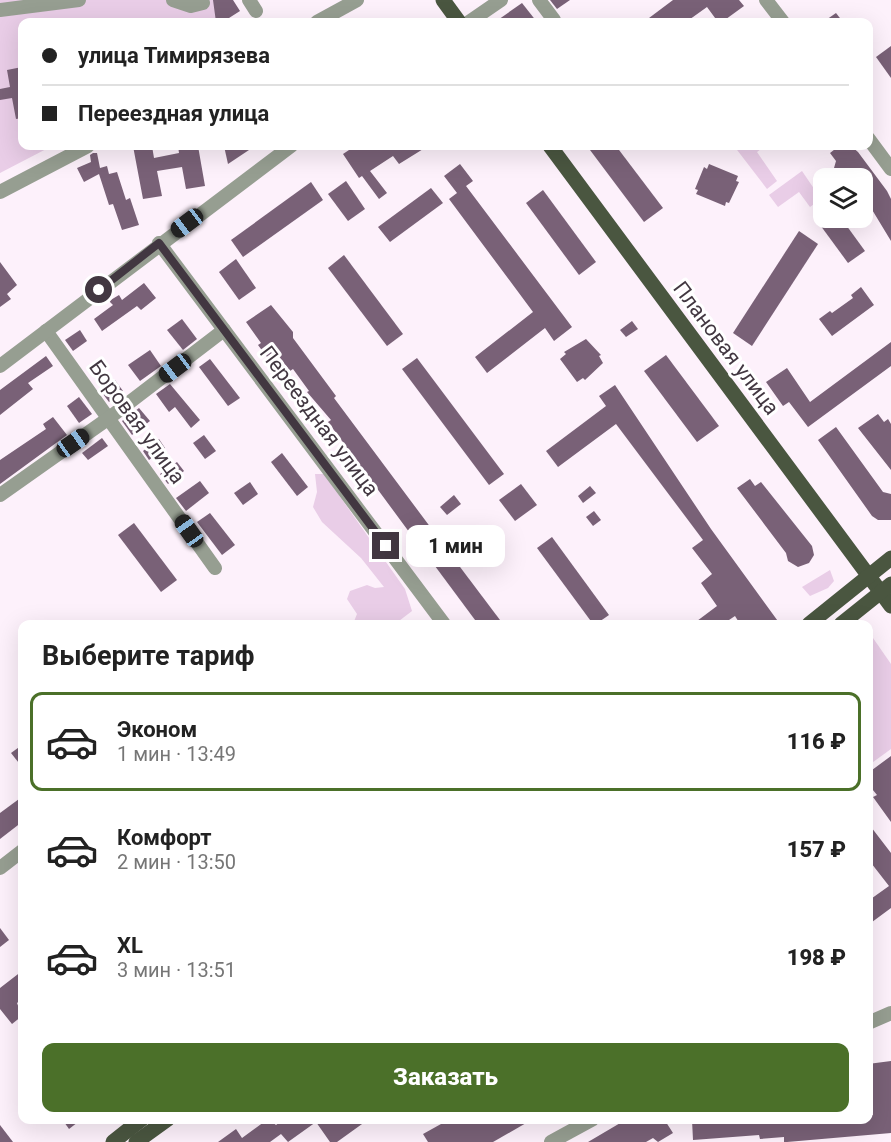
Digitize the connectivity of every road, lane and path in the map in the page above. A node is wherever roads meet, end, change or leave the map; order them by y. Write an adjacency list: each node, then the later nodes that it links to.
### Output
1 (79, 0): 9 (street)
2 (173, 0): 3 (street)
3 (202, 0)
4 (357, 0): 10 (street)
5 (443, 0): 11 (main road)
6 (501, 0): 12 (street)
7 (539, 0): 13 (street)
8 (766, 0): 14 (street)
9 (0, 10)
10 (324, 18)
11 (456, 18)
12 (475, 18)
13 (552, 18)
14 (780, 18)
15 (873, 145): 19 (street)
16 (80, 150): 20 (street)
17 (286, 150): 21 (street)
18 (553, 150): 29 (main road, Плановая улица)
19 (891, 169)
20 (0, 192)
21 (159, 243): 22 (street, Переездная улица); 23 (street)
22 (225, 330): 25 (street); 32 (street, Переездная улица)
23 (46, 331): 24 (street); 25 (street, Боровая улица)
24 (0, 366)
25 (109, 418): 26 (street); 28 (street, Боровая улица)
26 (0, 495)
27 (891, 558): 29 (main road)
28 (215, 568)
29 (867, 576): 30 (main road, Плановая улица); 33 (main road)
30 (885, 588): 31 (main road, Плановая улица); 34 (main road)
31 (891, 606)
32 (441, 620)
33 (814, 620)
34 (846, 620)
35 (18, 854): 36 (street)
36 (0, 868)
37 (891, 1012): 38 (street)
38 (873, 1021)
39 (136, 1124): 42 (main road)
40 (161, 1124): 43 (main road)
41 (584, 1124): 44 (street)
42 (113, 1142)
43 (136, 1142)
44 (551, 1142)

